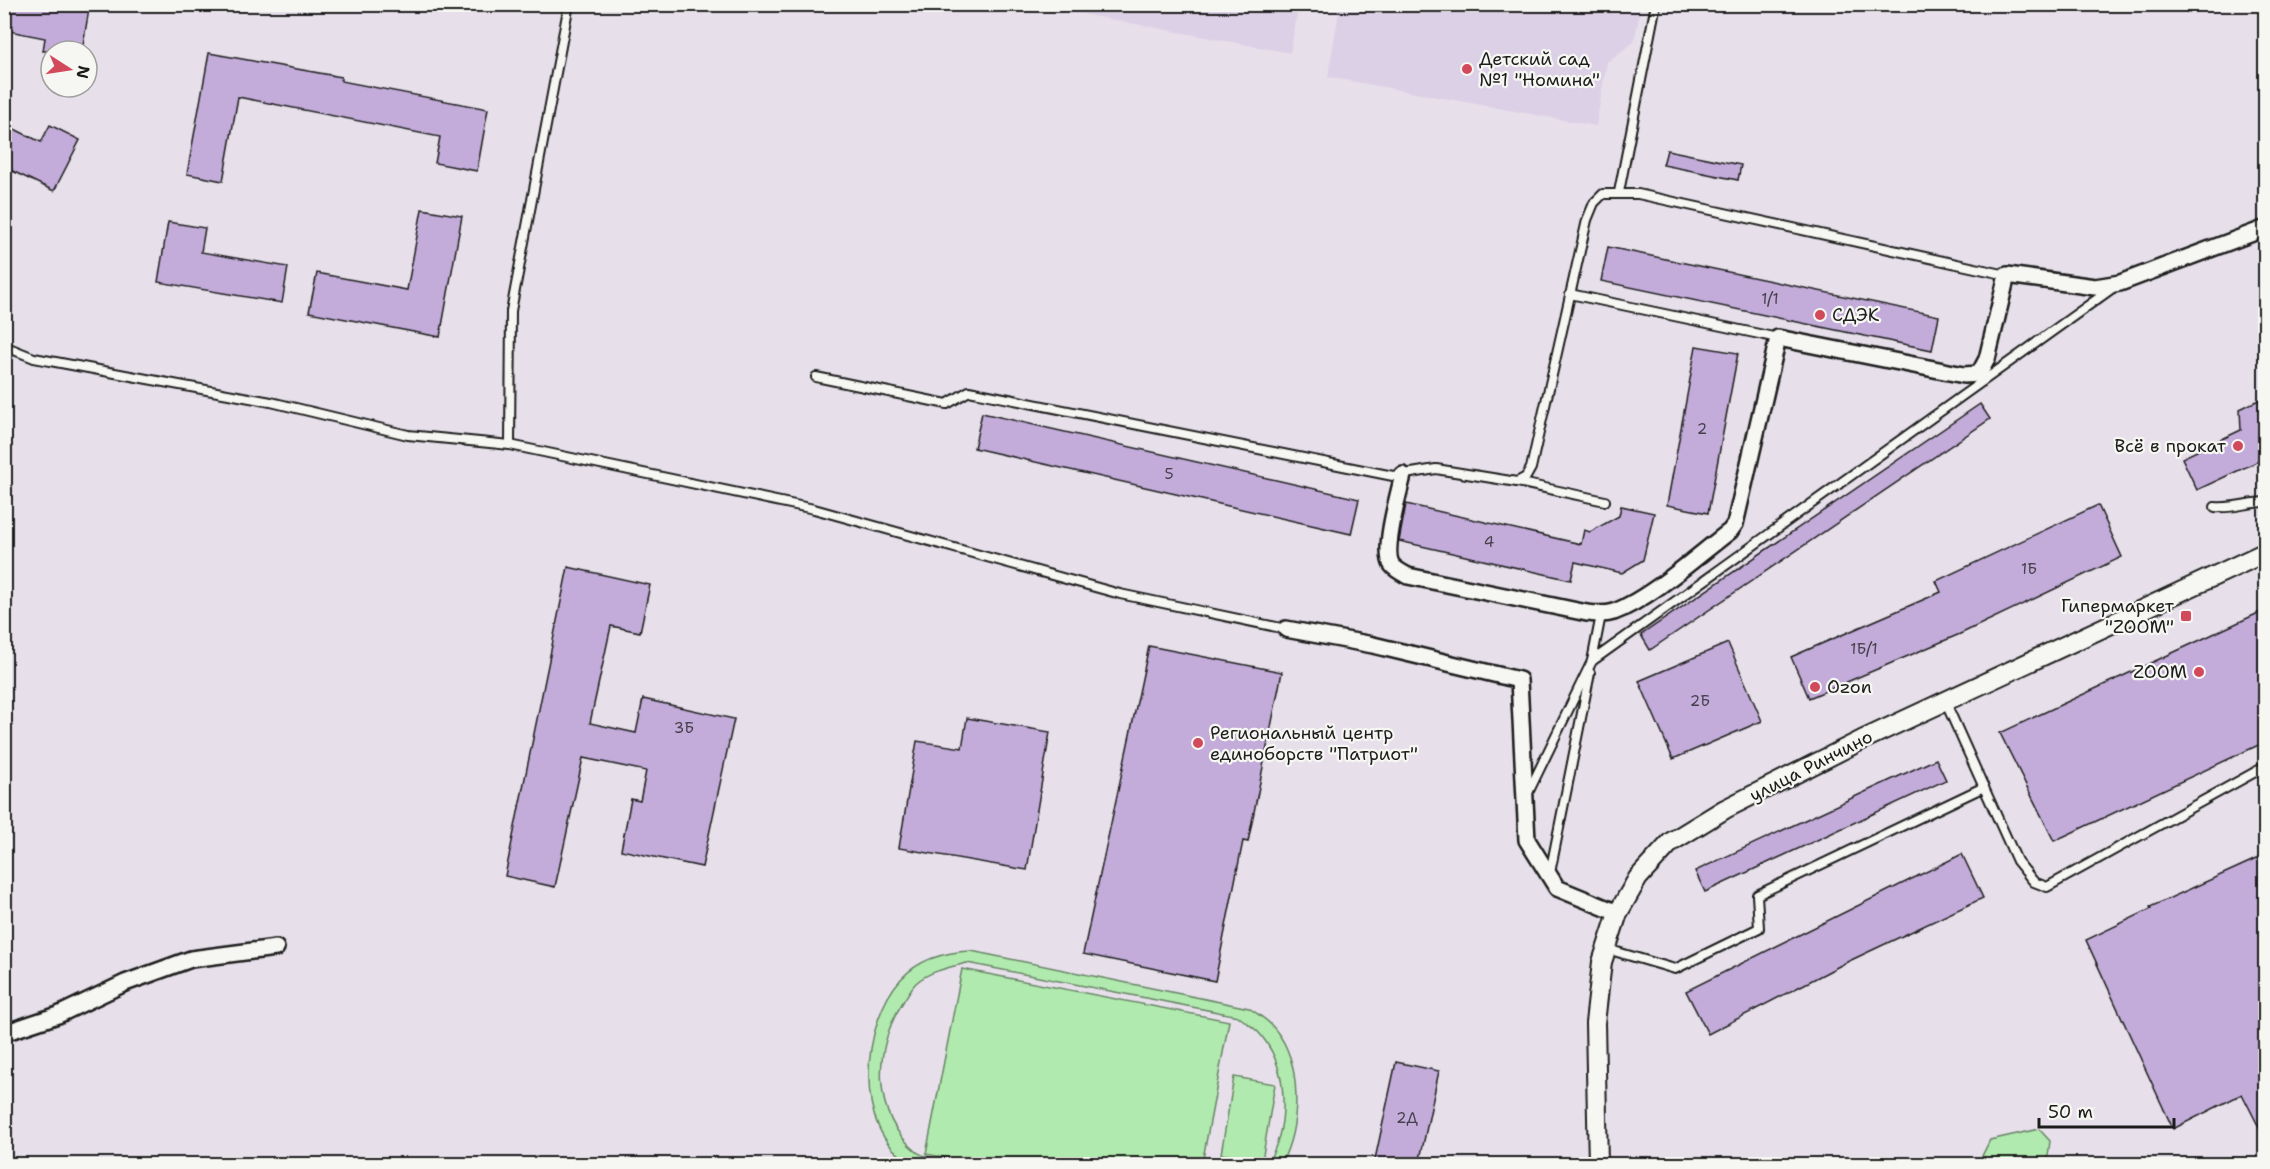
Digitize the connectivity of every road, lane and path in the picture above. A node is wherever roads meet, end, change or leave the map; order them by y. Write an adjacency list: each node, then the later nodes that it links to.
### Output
1 (569, 4): 11 (lane)
2 (1656, 4): 3 (lane)
3 (1619, 192): 5 (lane); 7 (lane)
4 (2265, 228): 6 (street)
5 (2007, 275): 6 (street); 8 (street)
6 (2120, 283): 20 (lane)
7 (1570, 294): 8 (lane); 13 (lane)
8 (1778, 338): 18 (street)
9 (4, 346): 11 (lane)
10 (816, 377): 12 (lane)
11 (510, 445): 19 (lane)
12 (1403, 475): 13 (lane); 18 (street)
13 (1517, 482): 14 (lane)
14 (1605, 501)
15 (2265, 502): 16 (lane)
16 (2215, 507)
17 (2265, 552): 21 (street, улица Ринчино)
18 (1601, 615): 20 (lane)
19 (1286, 629): 24 (street)
20 (1592, 661): 24 (lane); 25 (lane)
21 (1945, 701): 23 (lane); 26 (street, улица Ринчино)
22 (2265, 766): 23 (lane)
23 (1984, 786): 28 (lane)
24 (1524, 801): 25 (street)
25 (1549, 875): 26 (street)
26 (1618, 914): 28 (street, улица Ринчино)
27 (276, 948): 29 (street)
28 (1606, 949): 30 (street, улица Ринчино)
29 (4, 1033)
30 (1598, 1164)

